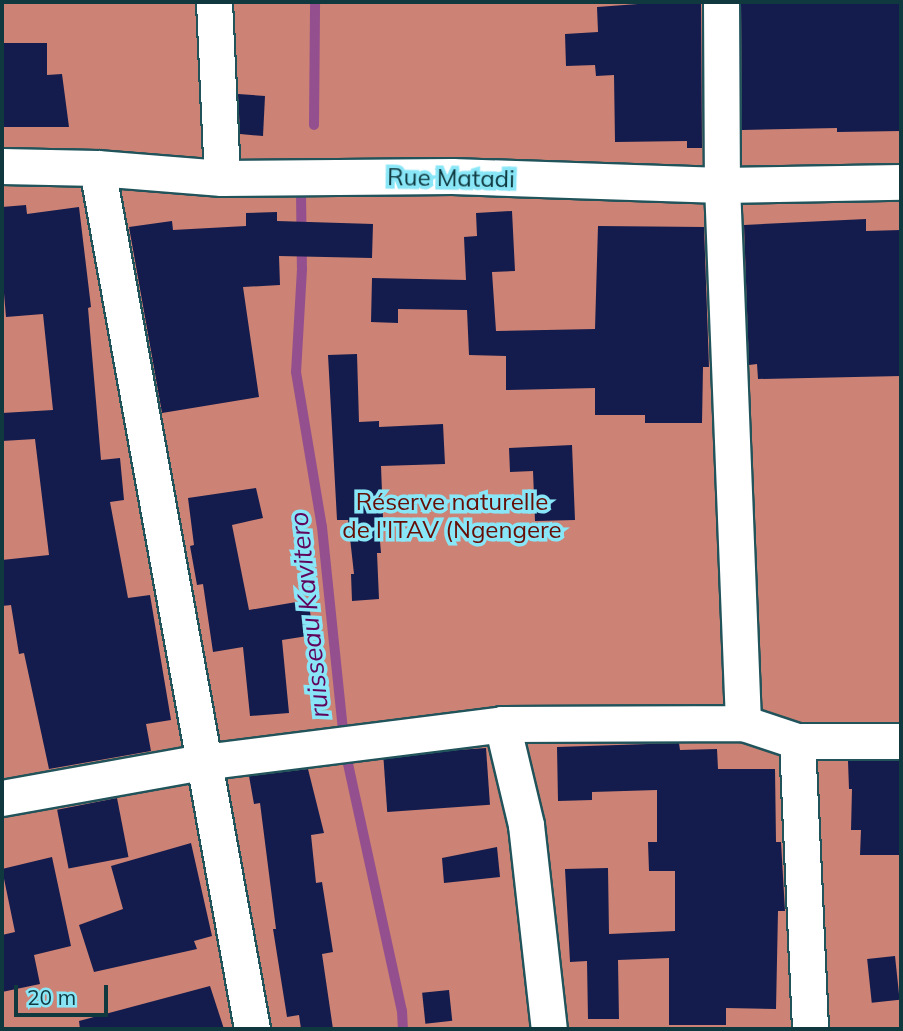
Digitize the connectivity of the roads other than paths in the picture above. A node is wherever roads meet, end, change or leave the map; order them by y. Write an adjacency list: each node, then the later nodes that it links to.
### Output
1 (214, 2): 5 (street)
2 (721, 2): 7 (street)
3 (2, 166): 4 (street, Rue Matadi)
4 (97, 168): 5 (street, Rue Matadi); 12 (street)
5 (222, 178): 7 (street, Rue Matadi)
6 (901, 181): 7 (street, Rue Matadi)
7 (722, 185): 8 (street)
8 (743, 723): 9 (street); 10 (street)
9 (502, 724): 12 (street); 15 (street)
10 (797, 741): 11 (street); 16 (street)
11 (901, 741)
12 (203, 762): 13 (street); 14 (street)
13 (2, 798)
14 (252, 1029)
15 (549, 1029)
16 (810, 1029)

